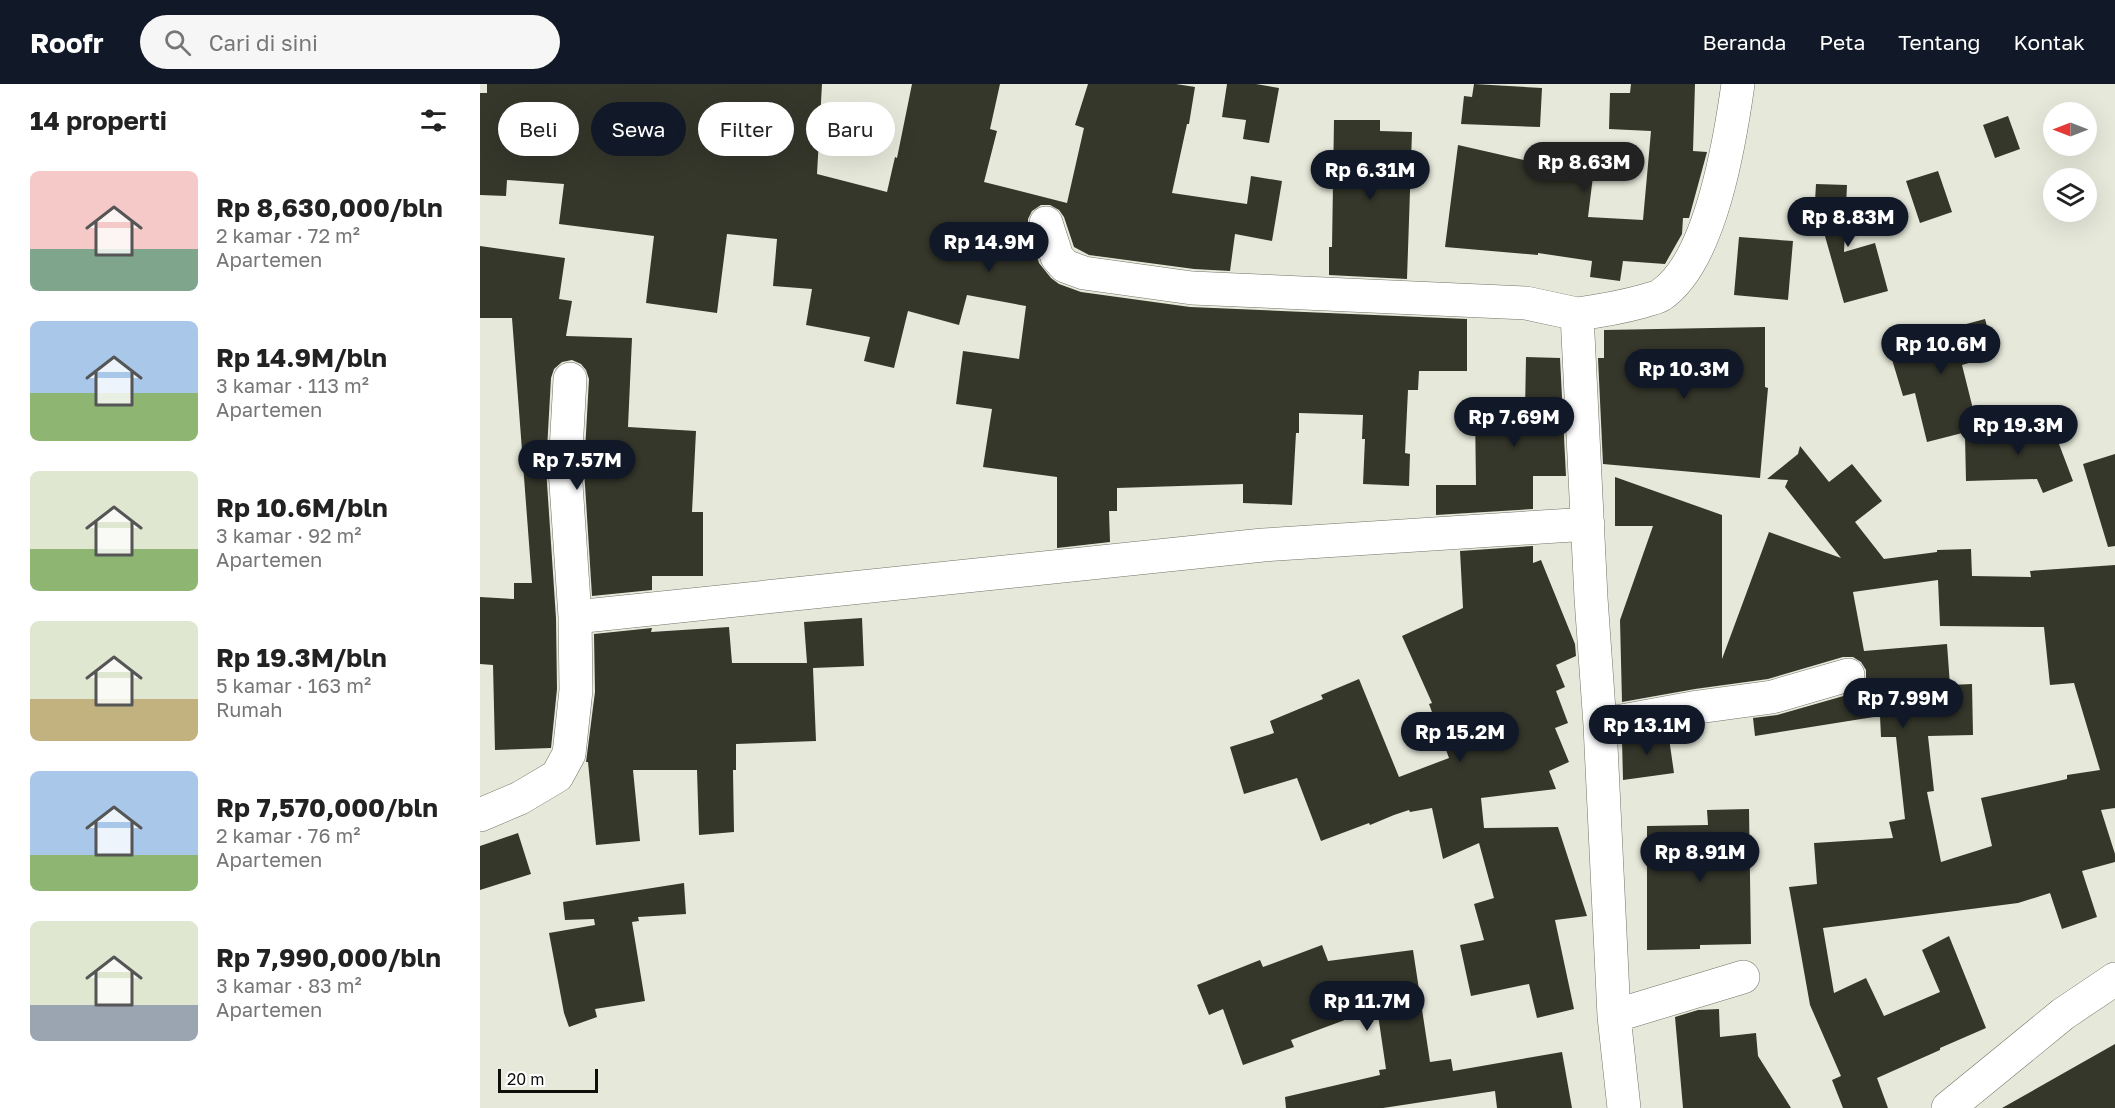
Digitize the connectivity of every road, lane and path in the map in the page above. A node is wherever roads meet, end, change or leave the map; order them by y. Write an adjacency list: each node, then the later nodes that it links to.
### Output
1 (1738, 84): 3 (street)
2 (1046, 223): 3 (street)
3 (1576, 314): 5 (street)
4 (570, 380): 6 (street)
5 (1588, 524): 6 (street); 8 (street)
6 (575, 617): 9 (street)
7 (1848, 675): 8 (street)
8 (1600, 725): 12 (street)
9 (480, 815)
10 (1743, 977): 12 (street)
11 (2115, 979): 14 (street)
12 (1614, 1016): 13 (street)
13 (1624, 1108)
14 (1948, 1108)

